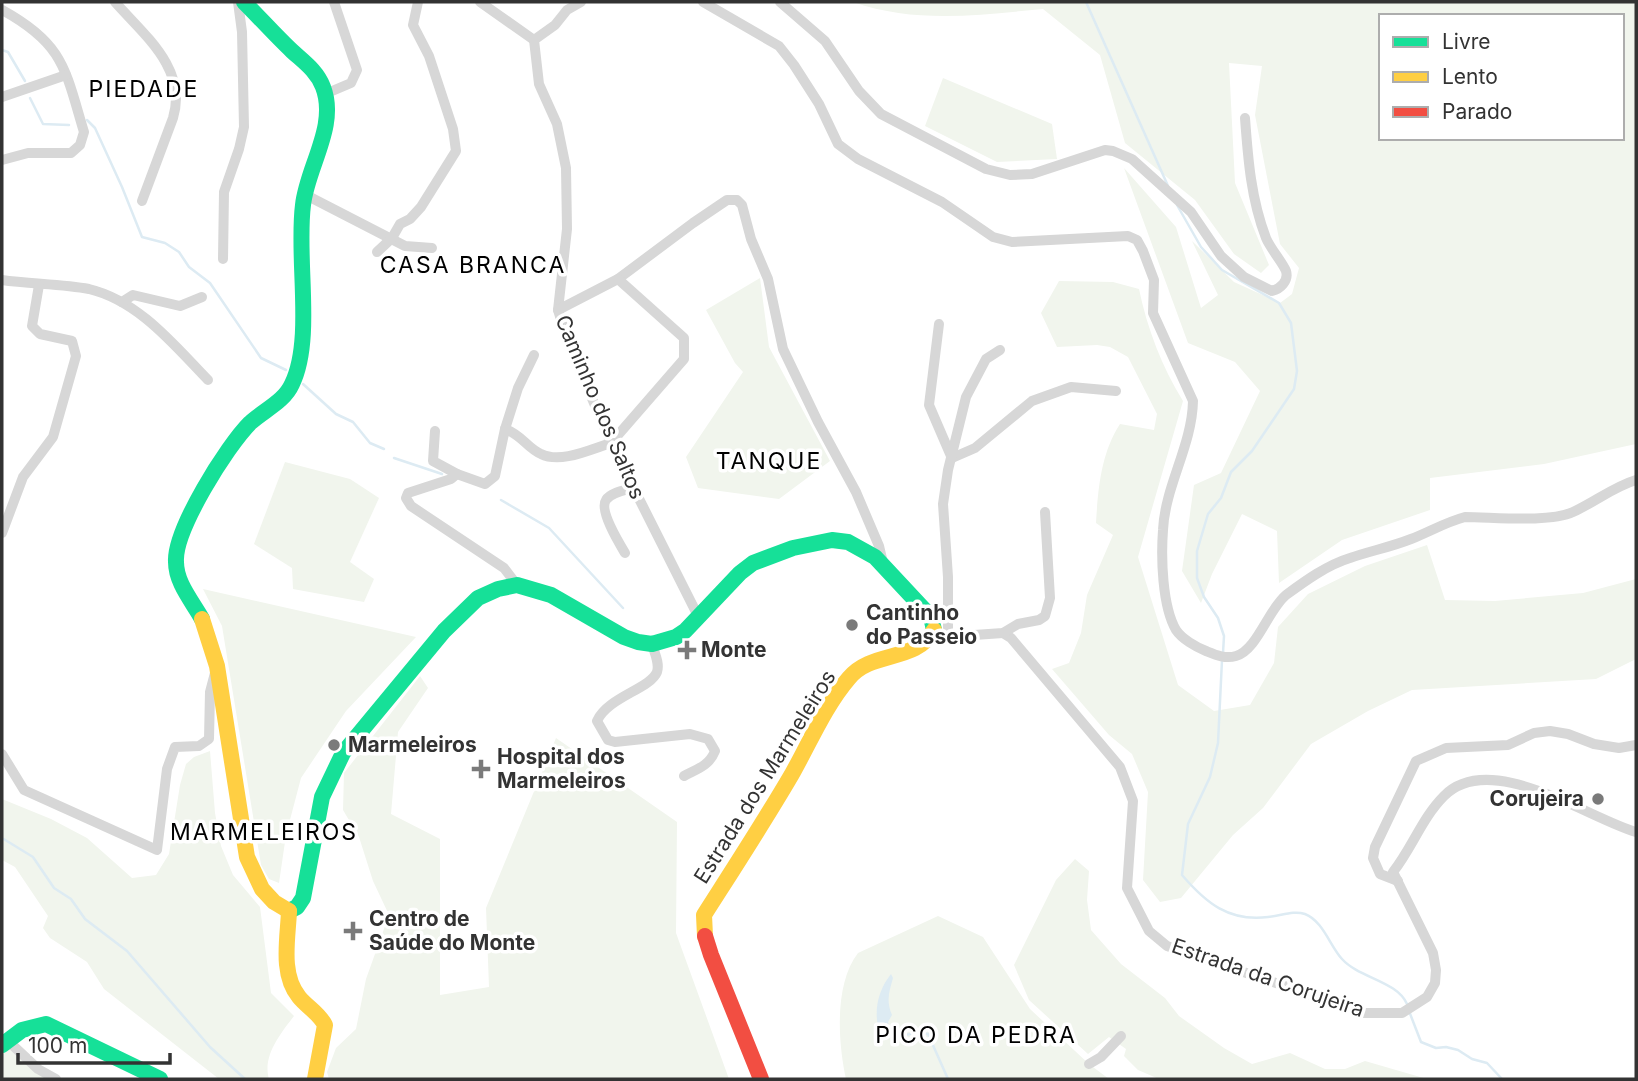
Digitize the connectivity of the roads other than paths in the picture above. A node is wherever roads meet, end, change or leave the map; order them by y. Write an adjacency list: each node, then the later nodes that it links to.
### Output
1 (115, 2): 18 (street)
2 (238, 2): 22 (street)
3 (244, 2): 13 (main road)
4 (334, 2): 13 (street)
5 (418, 2): 19 (street)
6 (480, 2): 11 (street)
7 (581, 2): 11 (street)
8 (703, 2): 39 (street)
9 (780, 2): 15 (street)
10 (2, 10): 12 (street)
11 (534, 40): 28 (street, Caminho dos Saltos)
12 (66, 75): 14 (street); 16 (street)
13 (325, 93): 17 (main road)
14 (2, 97)
15 (1245, 118)
16 (2, 160)
17 (304, 194): 19 (street); 51 (main road)
18 (142, 201)
19 (392, 238): 20 (street); 21 (street)
20 (432, 248)
21 (377, 252)
22 (223, 259)
23 (618, 279): 28 (street); 36 (street); 45 (street)
24 (2, 281): 25 (street)
25 (39, 285): 27 (street); 42 (street)
26 (202, 297): 27 (street)
27 (122, 302): 32 (street)
28 (558, 310): 36 (street, Caminho dos Saltos)
29 (939, 324): 37 (street)
30 (1000, 351): 37 (street)
31 (534, 355): 34 (street)
32 (208, 380)
33 (1116, 391): 37 (street)
34 (505, 429): 36 (street); 38 (street)
35 (435, 431): 38 (street)
36 (611, 443): 40 (street, Caminho dos Saltos)
37 (952, 458): 49 (street)
38 (457, 474): 46 (street)
39 (1636, 480)
40 (632, 488): 44 (street); 47 (street, Caminho dos Saltos)
41 (1045, 512): 48 (street)
42 (4, 516): 43 (street)
43 (2, 533)
44 (625, 554)
45 (883, 565): 47 (main road); 49 (main road)
46 (517, 585): 50 (main road); 57 (main road)
47 (699, 618): 50 (main road)
48 (1003, 634): 49 (street); 56 (street, Estrada da Corujeira)
49 (939, 639): 64 (main road, Estrada dos Marmeleiros)
50 (652, 644): 54 (street)
51 (217, 666): 53 (street); 57 (main road)
52 (1636, 745): 56 (street)
53 (2, 754)
54 (684, 776)
55 (1636, 832): 56 (street)
56 (1398, 881)
57 (289, 911): 63 (main road)
58 (1121, 1036): 60 (street)
59 (3, 1044): 61 (street); 62 (main road)
60 (1089, 1065)
61 (56, 1079)
62 (160, 1079)
63 (315, 1079)
64 (761, 1079)

